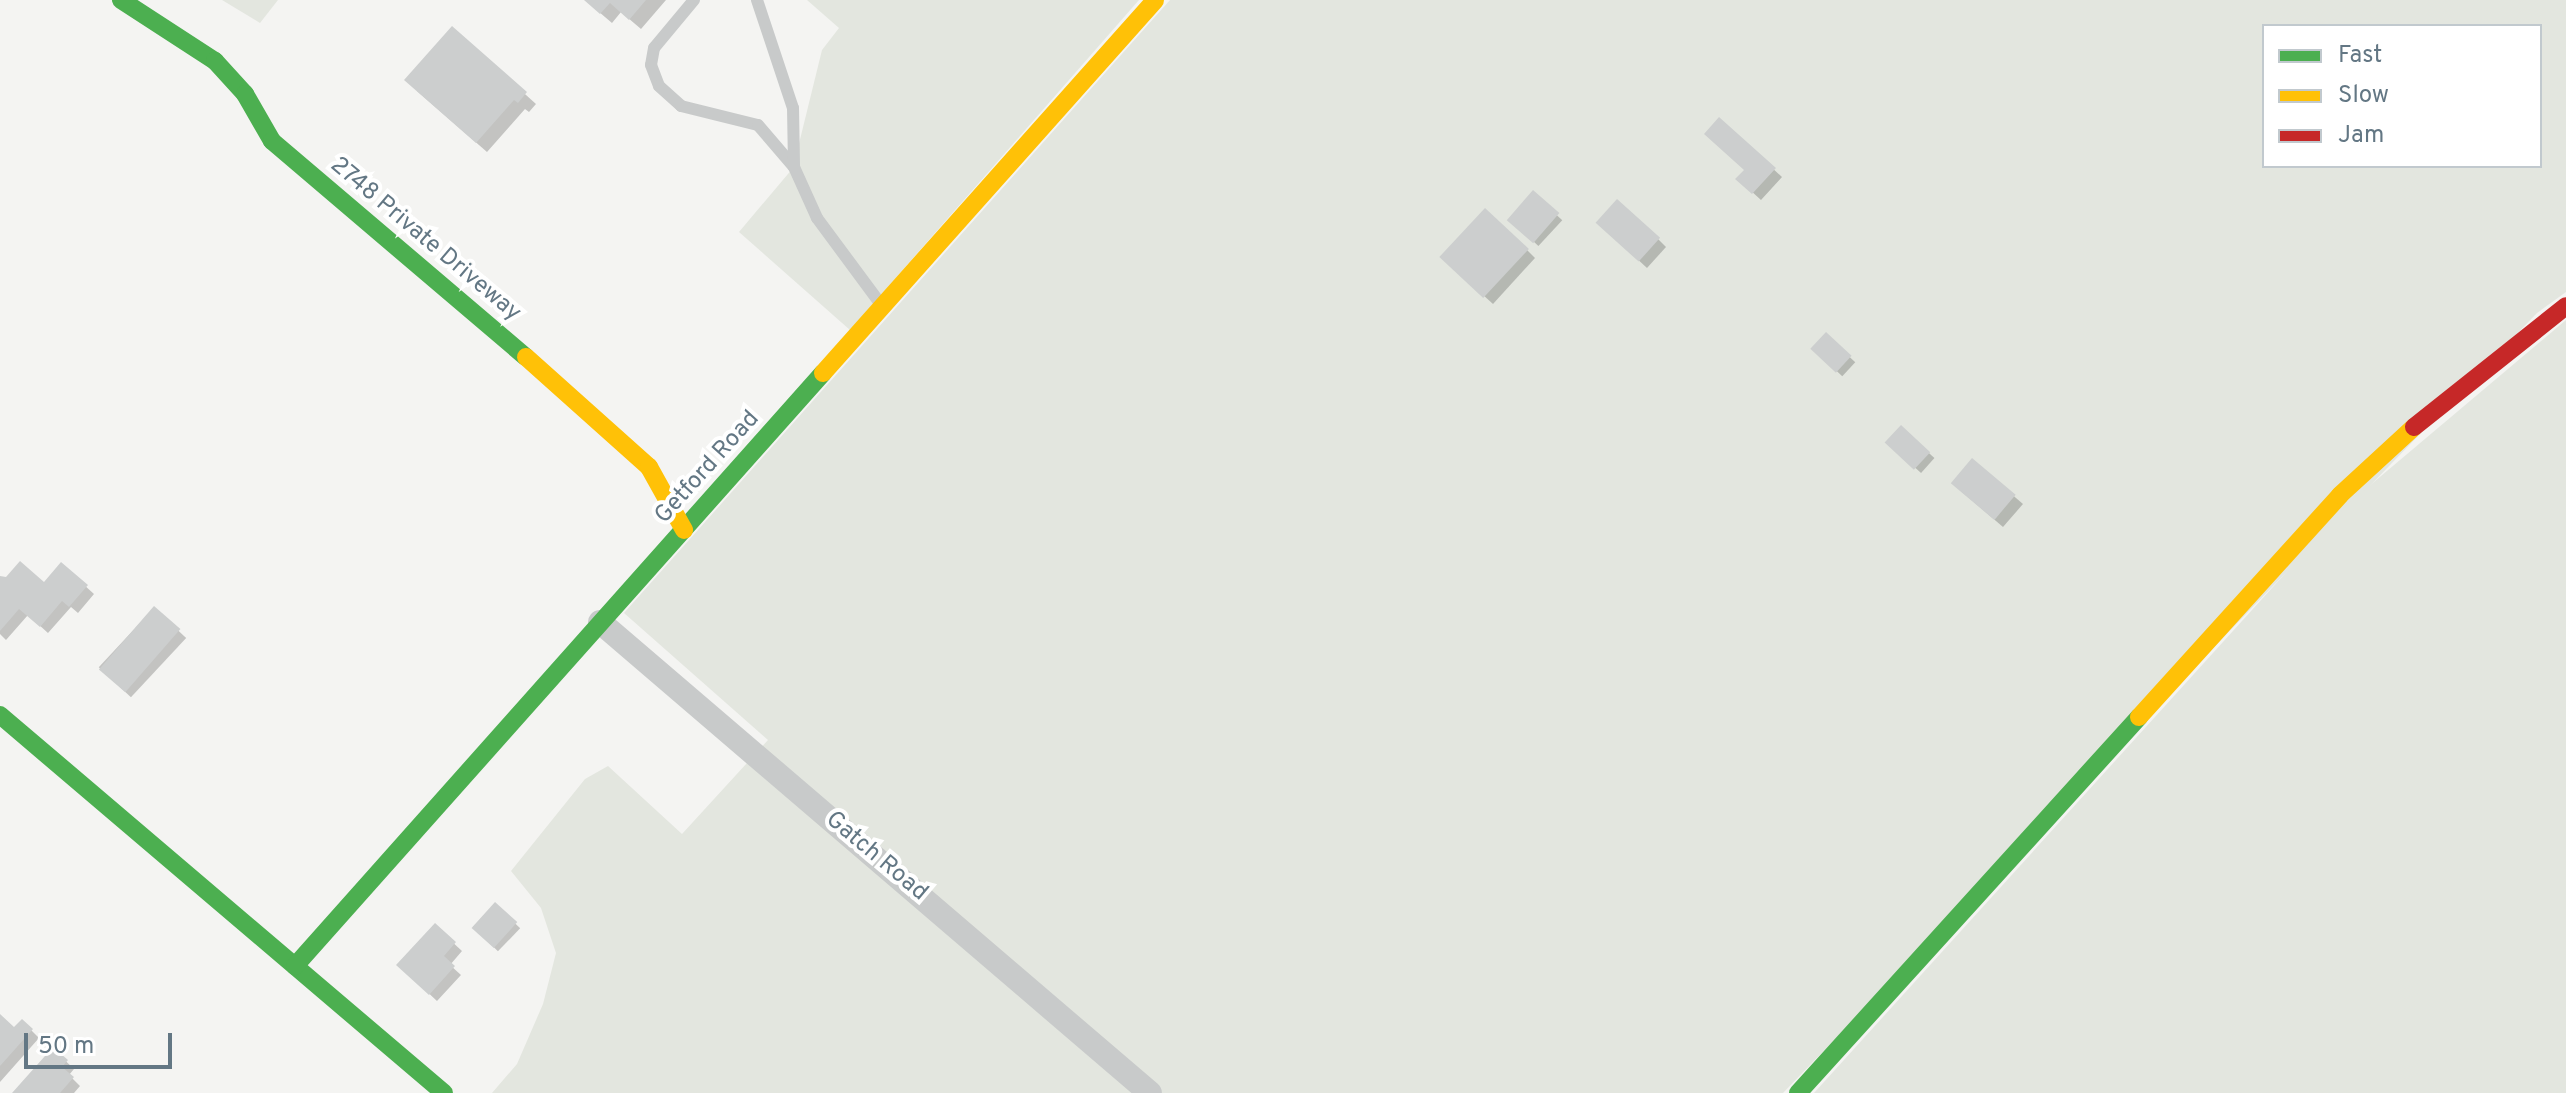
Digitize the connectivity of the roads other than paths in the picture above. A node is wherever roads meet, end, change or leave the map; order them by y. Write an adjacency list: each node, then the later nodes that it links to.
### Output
1 (121, 0): 8 (street, 2748 Private Driveway)
2 (694, 0): 5 (lane)
3 (757, 0): 5 (lane)
4 (1155, 0): 7 (street, Getford Road)
5 (794, 167): 7 (lane)
6 (2566, 306): 14 (street)
7 (884, 309): 8 (street, Getford Road)
8 (684, 530): 9 (street, Getford Road)
9 (600, 622): 11 (street, Getford Road); 13 (street, Gatch Road)
10 (0, 715): 11 (street)
11 (295, 966): 12 (street)
12 (444, 1093)
13 (1150, 1093)
14 (1798, 1093)

